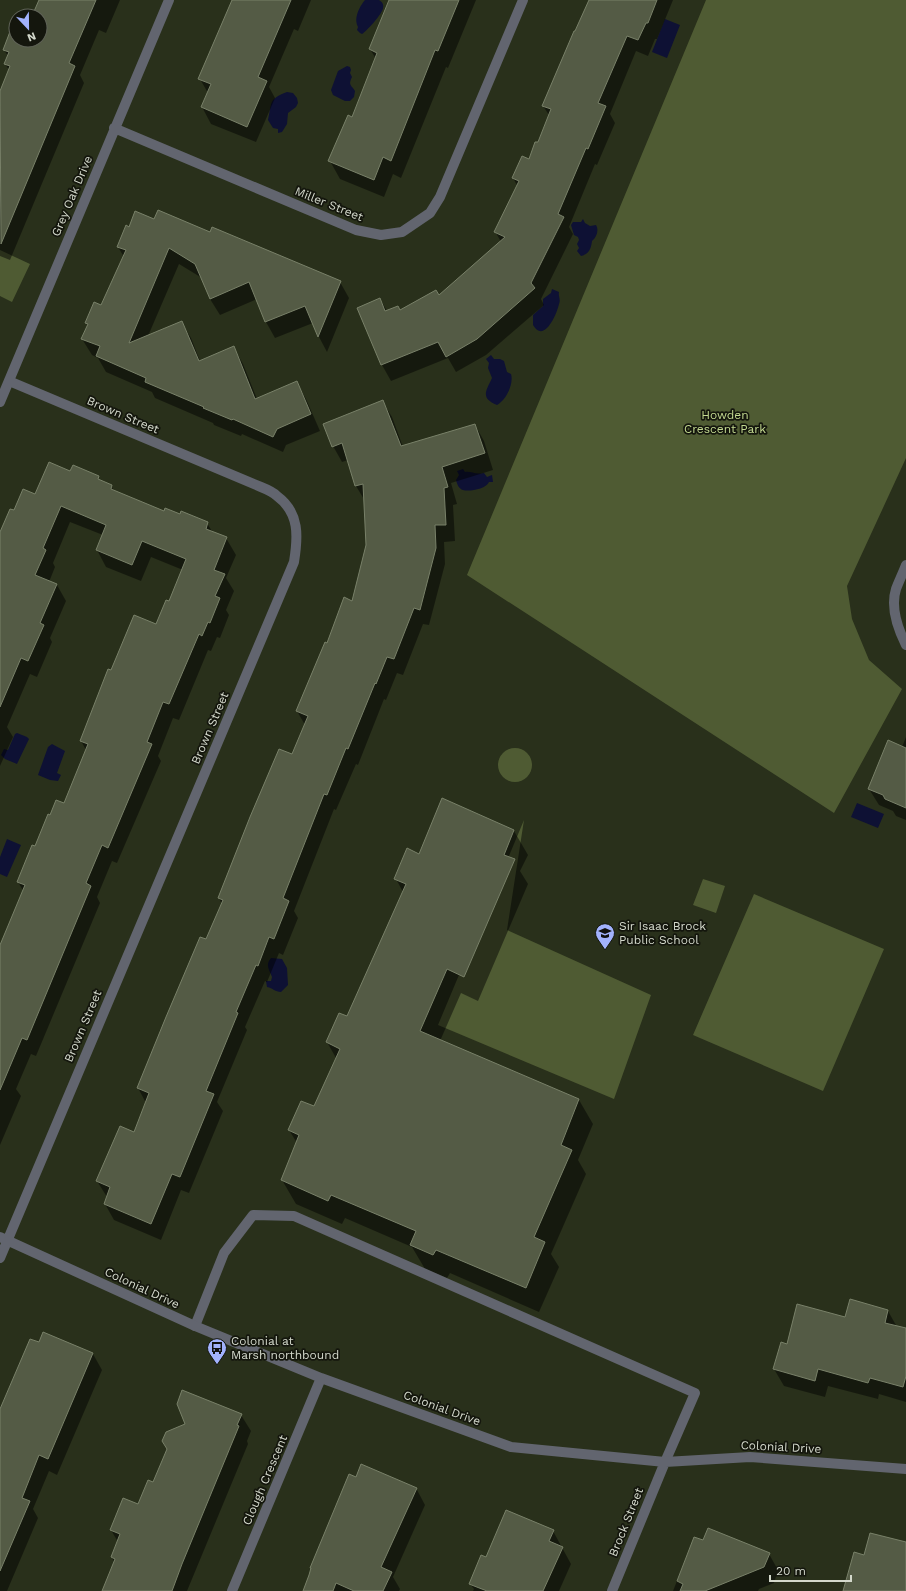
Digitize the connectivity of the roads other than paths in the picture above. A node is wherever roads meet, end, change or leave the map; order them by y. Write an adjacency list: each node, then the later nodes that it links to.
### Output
1 (169, 0): 3 (street, Grey Oak Drive)
2 (523, 0): 3 (street, Miller Street)
3 (114, 128): 4 (street, Grey Oak Drive)
4 (8, 381): 5 (street, Grey Oak Drive); 8 (street, Brown Street)
5 (0, 402)
6 (906, 565): 7 (street)
7 (906, 645)
8 (4, 1239): 9 (street, Brown Street); 10 (street, Colonial Drive)
9 (0, 1258)
10 (195, 1326): 11 (street, Colonial Drive); 12 (street, Brock Street)
11 (321, 1378): 12 (street, Colonial Drive); 14 (street, Clough Crescent)
12 (665, 1462): 13 (street, Colonial Drive); 15 (street, Brock Street)
13 (906, 1469)
14 (232, 1591)
15 (612, 1591)

